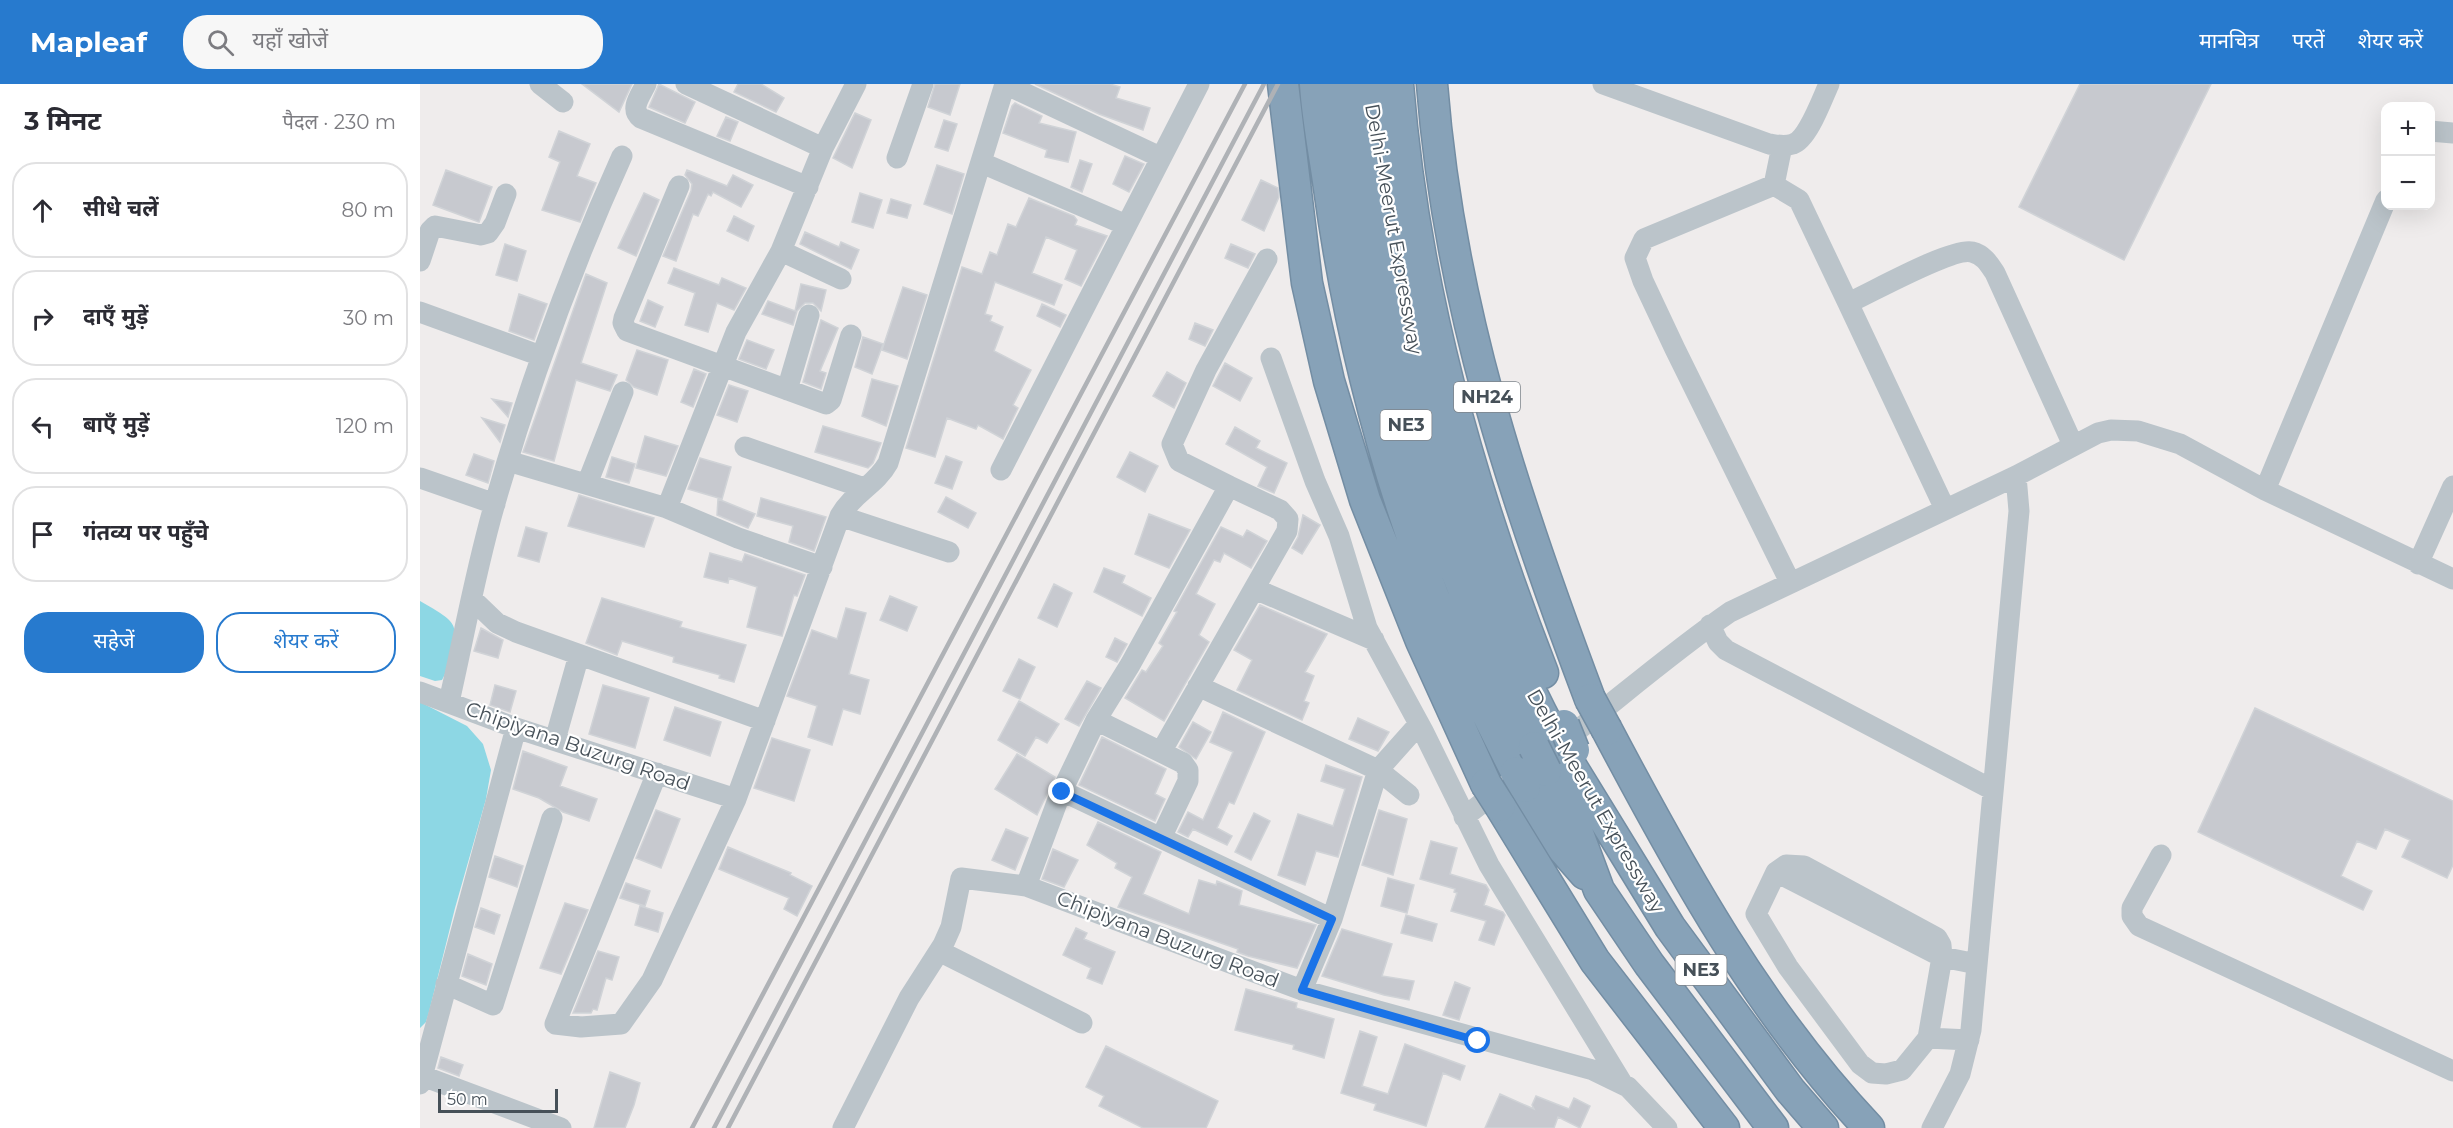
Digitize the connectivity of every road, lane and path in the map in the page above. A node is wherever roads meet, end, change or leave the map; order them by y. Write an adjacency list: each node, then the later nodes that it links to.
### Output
1 (540, 84): 15 (street)
2 (646, 84): 26 (street)
3 (686, 84): 19 (street)
4 (856, 84): 19 (street)
5 (923, 84): 22 (street)
6 (1005, 84): 21 (street); 23 (street)
7 (1283, 84): 94 (highway)
8 (1369, 84): 77 (highway, Delhi-Meerut Expressway / NE3)
9 (1398, 84): 77 (highway)
10 (1432, 84): 102 (highway, NH24, bridge)
11 (1603, 84): 18 (street)
12 (1829, 84): 18 (street)
13 (1192, 87): 21 (street)
14 (1324, 87): 77 (highway, Delhi-Meerut Expressway / NE3)
15 (563, 102)
16 (2435, 131): 17 (street)
17 (2453, 133)
18 (1782, 146): 24 (street)
19 (823, 148): 26 (street)
20 (622, 156): 38 (street)
21 (1160, 157): 29 (street)
22 (897, 158)
23 (982, 163): 29 (street); 52 (street)
24 (1774, 185): 34 (street); 62 (street)
25 (679, 186): 40 (street)
26 (808, 187): 30 (street)
27 (506, 194): 32 (street)
28 (2381, 210): 53 (street)
29 (1126, 225): 46 (street)
30 (781, 252): 33 (street); 40 (street)
31 (1267, 259): 50 (street)
32 (420, 261)
33 (841, 279)
34 (1848, 303): 43 (street); 56 (street)
35 (420, 312): 38 (street)
36 (809, 315): 41 (street)
37 (851, 335): 41 (street)
38 (541, 356): 45 (street)
39 (1271, 358): 66 (street)
40 (722, 364): 41 (street); 55 (street)
41 (787, 390)
42 (623, 392): 49 (street)
43 (2073, 446): 47 (street); 53 (street)
44 (745, 447): 52 (street)
45 (508, 461): 49 (street); 54 (street)
46 (1001, 470)
47 (2016, 476): 56 (street); 80 (street)
48 (420, 478): 54 (street)
49 (587, 484): 55 (street)
50 (1229, 486): 63 (street); 71 (street)
51 (2453, 486): 59 (street)
52 (864, 488): 57 (street)
53 (2265, 490): 59 (street)
54 (495, 504): 64 (street)
55 (667, 508): 60 (street)
56 (1945, 509): 62 (street)
57 (840, 516): 58 (street); 60 (street)
58 (949, 552)
59 (2418, 564): 61 (street)
60 (822, 567): 72 (street)
61 (2453, 579)
62 (1791, 582): 65 (street)
63 (1255, 589): 66 (street); 68 (street)
64 (472, 600): 67 (street); 70 (street)
65 (1710, 625): 80 (street); 84 (street)
66 (1374, 640): 73 (street)
67 (579, 655): 72 (street); 75 (street)
68 (1198, 686): 76 (street); 78 (street)
69 (420, 692): 70 (street, Chipiyana Buzurg Road)
70 (449, 702): 74 (street, Chipiyana Buzurg Road)
71 (1096, 720): 76 (street); 81 (street)
72 (765, 721): 83 (street)
73 (1419, 724): 78 (street); 84 (street)
74 (516, 728): 75 (street, Chipiyana Buzurg Road); 93 (street)
75 (555, 740): 79 (street, Chipiyana Buzurg Road)
76 (1161, 752): 86 (street)
77 (1547, 755): 108 (highway, Delhi-Meerut Expressway / NE3); 109 (highway, Delhi-Meerut Expressway / NE3)
78 (1378, 770): 82 (street); 89 (street)
79 (657, 773): 83 (street, Chipiyana Buzurg Road); 83 (street)
80 (1993, 790): 92 (street)
81 (1062, 792): 86 (street); 88 (street)
82 (1409, 795)
83 (736, 800)
84 (1464, 817): 101 (street)
85 (552, 818): 93 (street)
86 (1161, 838): 89 (street)
87 (2161, 855): 99 (street)
88 (1026, 886): 90 (street, Chipiyana Buzurg Road); 95 (street, Chipiyana Buzurg Road)
89 (1332, 919): 95 (street)
90 (939, 951): 96 (street); 104 (street)
91 (1942, 957): 92 (street); 97 (street); 97 (street)
92 (1977, 964): 98 (street)
93 (446, 984): 100 (street)
94 (1616, 988): 106 (highway); 107 (highway)
95 (1302, 990): 101 (street, Chipiyana Buzurg Road)
96 (1082, 1023)
97 (1928, 1038): 98 (street)
98 (1969, 1041): 110 (street)
99 (2453, 1071)
100 (421, 1079): 103 (street)
101 (1622, 1084): 105 (street, Chipiyana Buzurg Road)
102 (1869, 1127)
103 (561, 1128)
104 (843, 1128)
105 (1667, 1128)
106 (1700, 1128)
107 (1724, 1128)
108 (1773, 1128)
109 (1823, 1128)
110 (1932, 1128)

